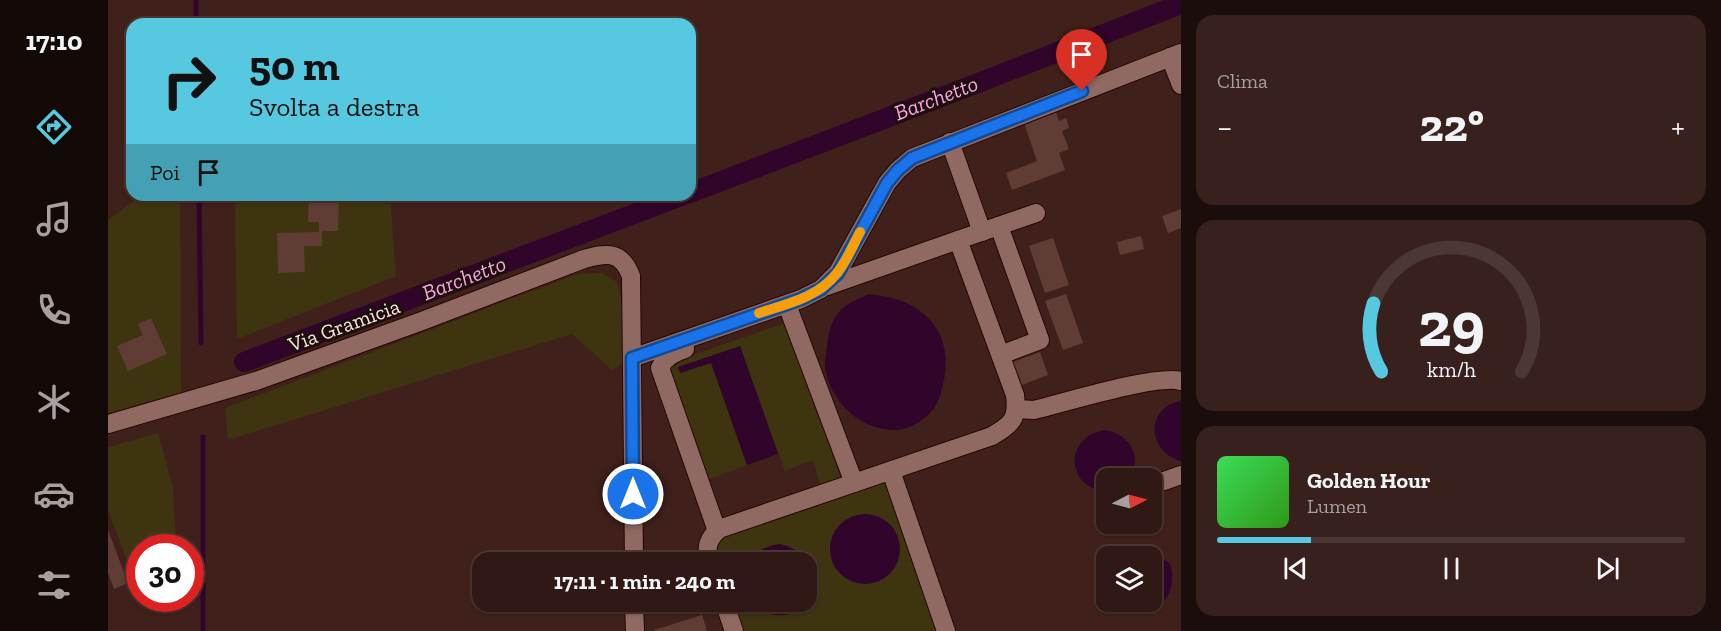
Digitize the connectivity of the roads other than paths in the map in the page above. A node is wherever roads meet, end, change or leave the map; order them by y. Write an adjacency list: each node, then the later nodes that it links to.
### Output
1 (1177, 55): 2 (street); 3 (street)
2 (1181, 85)
3 (950, 142): 5 (street); 7 (street)
4 (1036, 213): 5 (street)
5 (990, 229): 6 (street); 9 (street)
6 (958, 240): 7 (street); 9 (street)
7 (821, 289): 8 (street); 10 (street)
8 (789, 310): 15 (street); 16 (street)
9 (1001, 355): 12 (street)
10 (632, 358): 13 (street, Via Gramicia); 17 (street, Via Gramicia)
11 (1181, 381): 12 (street)
12 (1017, 410): 14 (street)
13 (108, 424)
14 (891, 471): 15 (street); 23 (street)
15 (855, 483): 16 (street)
16 (717, 531): 18 (street)
17 (634, 552)
18 (708, 552)
19 (634, 612): 21 (street)
20 (727, 612): 22 (street)
21 (635, 631)
22 (734, 631)
23 (946, 631)

